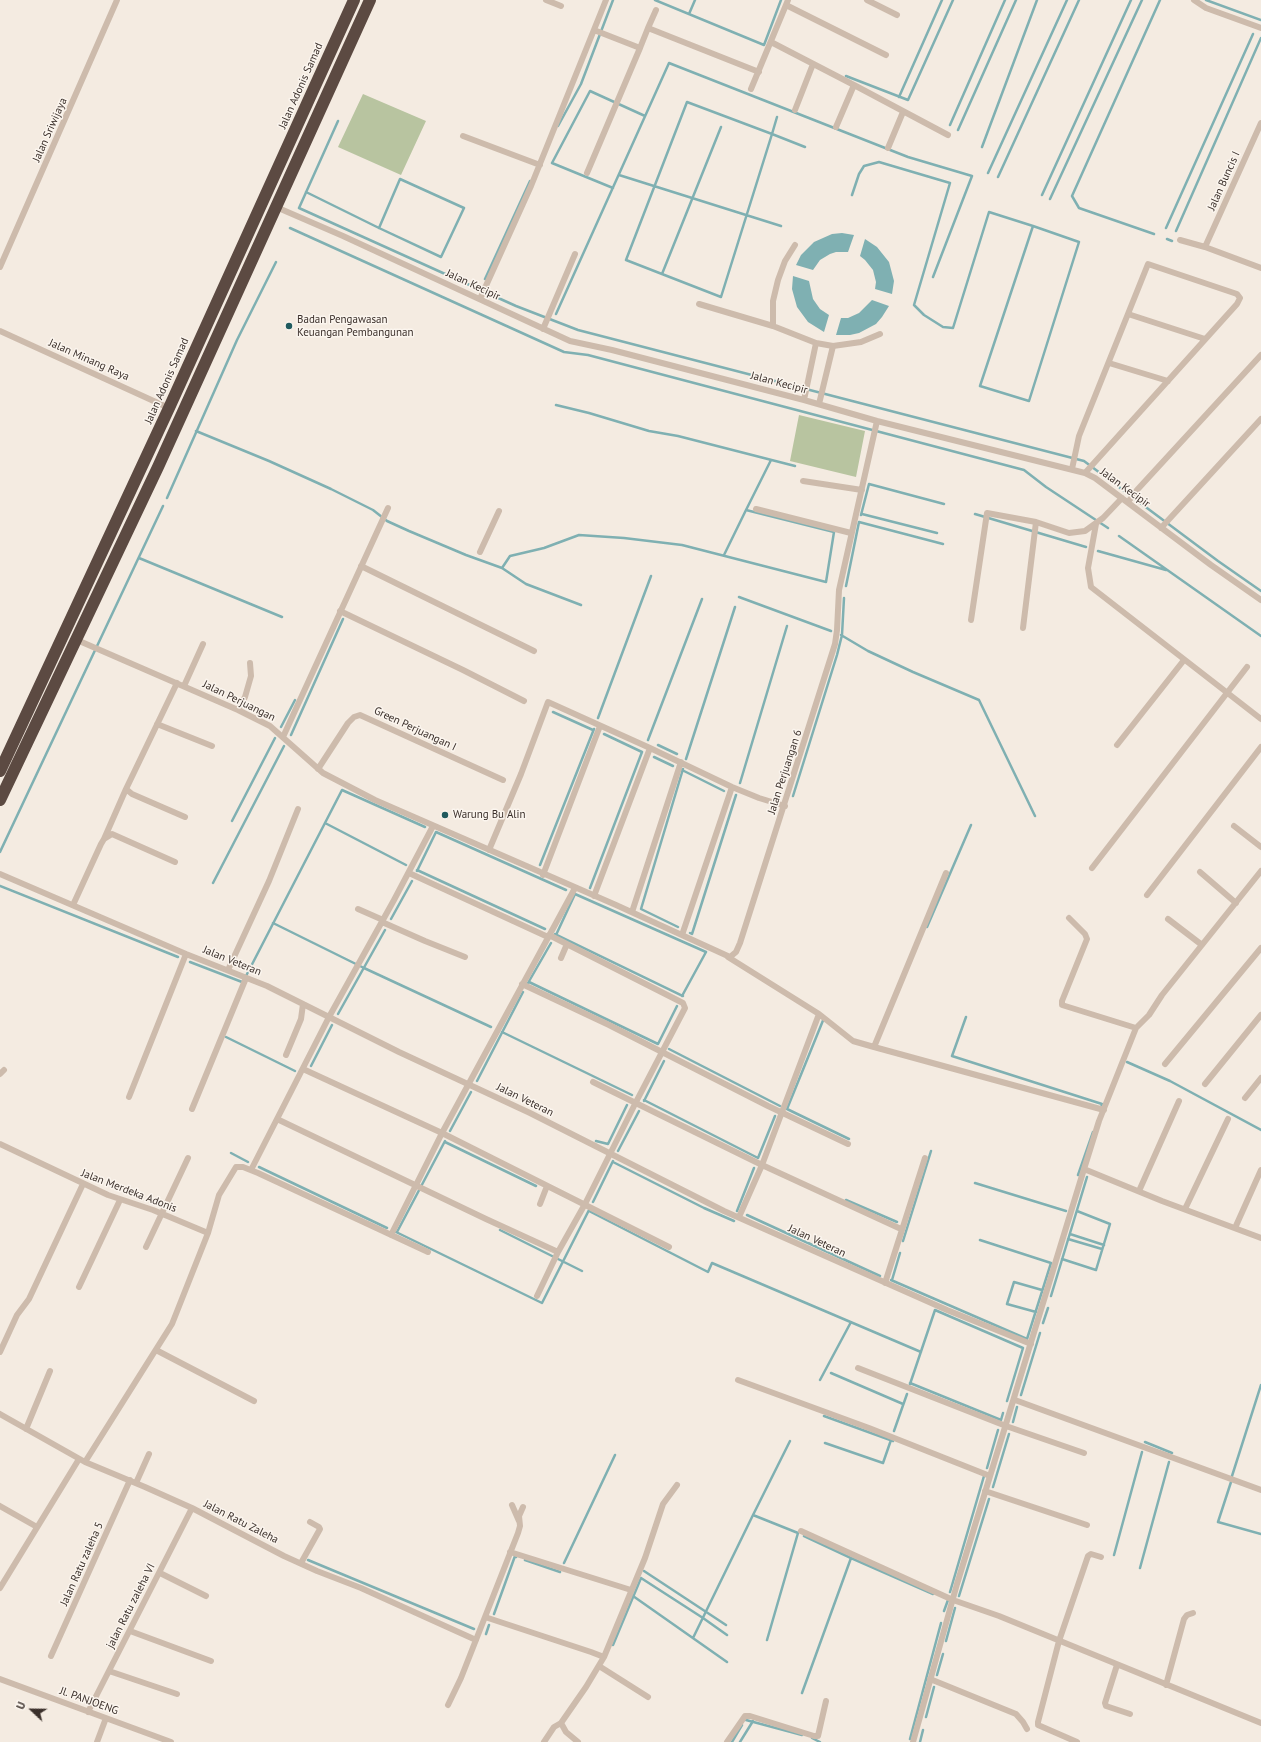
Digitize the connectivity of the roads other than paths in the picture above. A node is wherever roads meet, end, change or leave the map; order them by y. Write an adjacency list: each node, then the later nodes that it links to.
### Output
1 (118, 0): 38 (street, Jalan Sriwijaya)
2 (354, 0): 15 (highway, Jalan Adonis Samad)
3 (370, 0): 17 (highway)
4 (546, 0): 9 (street)
5 (606, 0): 14 (street)
6 (867, 0): 11 (street)
7 (1194, 0): 13 (street)
8 (787, 3): 16 (street); 19 (street)
9 (560, 6)
10 (656, 10): 12 (street)
11 (897, 16)
12 (648, 28): 18 (street); 21 (street)
13 (1261, 28)
14 (596, 31): 18 (street); 31 (street)
15 (336, 40): 17 (highway); 55 (highway, Jalan Adonis Samad)
16 (771, 42): 20 (street); 21 (street)
17 (348, 46): 33 (highway)
18 (640, 48): 32 (street)
19 (886, 55)
20 (813, 64): 22 (street); 24 (street)
21 (758, 72): 23 (street)
22 (854, 85): 25 (street); 27 (street)
23 (751, 89)
24 (795, 110)
25 (903, 112): 28 (street); 30 (street)
26 (1261, 123): 36 (street, Jalan Buncis I)
27 (836, 127)
28 (948, 135)
29 (463, 136): 31 (street)
30 (888, 148)
31 (540, 165): 40 (street)
32 (588, 173)
33 (276, 207): 40 (street, Jalan Kecipir); 63 (highway)
34 (1180, 240): 36 (street)
35 (795, 245): 43 (street)
36 (1205, 247): 39 (street)
37 (575, 254): 44 (street)
38 (0, 267)
39 (1261, 268)
40 (481, 296): 44 (street, Jalan Kecipir)
41 (699, 304): 43 (street)
42 (1128, 314): 47 (street); 47 (street); 51 (street)
43 (772, 326): 48 (street)
44 (542, 329): 53 (street, Jalan Kecipir)
45 (0, 330): 55 (street, Jalan Minang Raya)
46 (880, 334): 49 (street)
47 (1205, 339): 52 (street)
48 (816, 343): 49 (street); 53 (street)
49 (833, 346): 54 (street)
50 (1261, 355): 65 (street)
51 (1109, 363): 52 (street); 58 (street)
52 (1168, 381): 59 (street)
53 (804, 400): 54 (street, Jalan Kecipir)
54 (819, 404): 57 (street, Jalan Kecipir)
55 (169, 408): 61 (highway, Jalan Adonis Samad)
56 (1261, 419): 71 (street)
57 (876, 424): 58 (street, Jalan Kecipir); 62 (street, Jalan Perjuangan 6)
58 (1072, 469): 59 (street, Jalan Kecipir)
59 (1087, 471): 64 (street, Jalan Kecipir)
60 (803, 481): 62 (street)
61 (132, 487): 63 (highway); 100 (highway, Jalan Adonis Samad)
62 (862, 490): 72 (street, Jalan Perjuangan 6)
63 (145, 493): 79 (highway)
64 (1122, 498): 65 (street, Jalan Kecipir); 70 (street)
65 (1129, 500): 71 (street, Jalan Kecipir)
66 (388, 508): 74 (street)
67 (756, 509): 72 (street)
68 (499, 511): 73 (street)
69 (1036, 522): 70 (street); 77 (street); 78 (street)
70 (1096, 524): 82 (street)
71 (1162, 526): 75 (street, Jalan Kecipir)
72 (851, 533): 105 (street, Jalan Perjuangan 6)
73 (480, 552)
74 (361, 566): 76 (street); 81 (street)
75 (1261, 600)
76 (340, 611): 88 (street); 93 (street)
77 (971, 620)
78 (1023, 628)
79 (76, 640): 85 (street, Jalan Perjuangan); 104 (highway)
80 (203, 644): 86 (street)
81 (534, 651)
82 (1184, 660): 87 (street); 94 (street)
83 (250, 663): 89 (street)
84 (1247, 667): 87 (street)
85 (177, 683): 86 (street, Jalan Perjuangan); 91 (street)
86 (184, 686): 89 (street, Jalan Perjuangan)
87 (1227, 694): 90 (street); 114 (street)
88 (524, 701)
89 (238, 710): 93 (street, Jalan Perjuangan)
90 (1261, 719)
91 (157, 724): 95 (street); 103 (street)
92 (600, 726): 97 (street); 112 (street); 120 (street)
93 (283, 737): 99 (street, Jalan Perjuangan)
94 (1117, 744)
95 (212, 746)
96 (1261, 746): 122 (street)
97 (650, 748): 98 (street); 123 (street)
98 (681, 762): 102 (street); 127 (street)
99 (318, 769): 101 (street, Green Perjuangan I); 108 (street, Jalan Perjuangan)
100 (0, 771)
101 (503, 780)
102 (732, 787): 105 (street); 132 (street)
103 (126, 789): 107 (street); 110 (street)
104 (0, 800)
105 (785, 806): 137 (street, Jalan Perjuangan 6)
106 (298, 809): 140 (street)
107 (185, 817)
108 (433, 826): 112 (street, Jalan Perjuangan); 116 (street)
109 (1234, 826): 111 (street)
110 (104, 839): 113 (street); 125 (street)
111 (1261, 847)
112 (488, 850): 120 (street, Jalan Perjuangan)
113 (175, 862)
114 (1092, 868)
115 (1261, 871): 124 (street)
116 (409, 872): 130 (street); 131 (street)
117 (1200, 872): 124 (street)
118 (946, 873): 148 (street)
119 (0, 874): 125 (street, Jalan Veteran)
120 (543, 875): 121 (street, Jalan Perjuangan)
121 (574, 888): 123 (street, Jalan Perjuangan); 131 (street)
122 (1147, 895)
123 (594, 896): 127 (street, Jalan Perjuangan)
124 (1236, 903): 134 (street)
125 (72, 905): 136 (street, Jalan Veteran)
126 (358, 909): 130 (street)
127 (632, 912): 132 (street, Jalan Perjuangan)
128 (1069, 918): 147 (street)
129 (1168, 919): 134 (street)
130 (383, 921): 138 (street); 146 (street)
131 (548, 936): 133 (street); 142 (street)
132 (682, 936): 137 (street, Jalan Perjuangan)
133 (567, 944): 139 (street); 149 (street)
134 (1202, 945): 147 (street)
135 (1261, 948): 151 (street)
136 (186, 954): 140 (street, Jalan Veteran); 157 (street)
137 (730, 956): 144 (street, Jalan Perjuangan)
138 (465, 957)
139 (561, 958)
140 (228, 970): 141 (street, Jalan Veteran)
141 (246, 978): 143 (street, Jalan Veteran); 161 (street)
142 (522, 984): 149 (street); 155 (street)
143 (303, 1004): 146 (street, Jalan Veteran); 150 (street)
144 (818, 1014): 148 (street, Jalan Perjuangan); 163 (street)
145 (1261, 1016): 156 (street)
146 (329, 1017): 152 (street); 155 (street, Jalan Veteran)
147 (1136, 1028): 162 (street)
148 (874, 1047): 162 (street, Jalan Perjuangan)
149 (661, 1052): 160 (street); 163 (street)
150 (286, 1055)
151 (1165, 1064)
152 (303, 1069): 164 (street); 166 (street)
153 (1261, 1078): 158 (street)
154 (593, 1082): 160 (street)
155 (469, 1084): 166 (street); 169 (street, Jalan Veteran)
156 (1205, 1084)
157 (129, 1097)
158 (1245, 1098)
159 (1179, 1101): 179 (street)
160 (636, 1102): 169 (street); 172 (street)
161 (192, 1109)
162 (1104, 1110): 173 (street)
163 (782, 1112): 168 (street); 172 (street)
164 (277, 1119): 174 (street); 177 (street)
165 (1228, 1119): 183 (street)
166 (442, 1133): 177 (street); 178 (street)
167 (0, 1144): 176 (street, Jalan Merdeka Adonis)
168 (848, 1144)
169 (610, 1154): 182 (street); 185 (street, Jalan Veteran)
170 (188, 1158): 184 (street)
171 (924, 1158): 187 (street)
172 (762, 1165): 185 (street); 187 (street)
173 (1084, 1169): 179 (street); 198 (street)
174 (251, 1170): 188 (street); 189 (street)
175 (1261, 1170): 186 (street)
176 (83, 1184): 180 (street, Jalan Merdeka Adonis); 200 (street)
177 (416, 1184): 189 (street); 194 (street)
178 (547, 1186): 181 (street); 182 (street)
179 (1139, 1191): 183 (street)
180 (120, 1200): 184 (street, Jalan Merdeka Adonis); 196 (street)
181 (540, 1204)
182 (585, 1204): 192 (street); 194 (street)
183 (1185, 1210): 186 (street)
184 (161, 1214): 188 (street, Jalan Merdeka Adonis); 191 (street)
185 (739, 1217): 195 (street, Jalan Veteran)
186 (1235, 1228): 190 (street)
187 (901, 1229): 195 (street)
188 (208, 1233): 199 (street)
189 (391, 1235): 193 (street)
190 (1261, 1238)
191 (146, 1246)
192 (669, 1247)
193 (428, 1252)
194 (558, 1252): 197 (street)
195 (885, 1283): 198 (street, Jalan Veteran)
196 (79, 1287)
197 (536, 1296)
198 (1031, 1344): 204 (street)
199 (156, 1350): 205 (street); 211 (street)
200 (0, 1352)
201 (858, 1368): 207 (street)
202 (50, 1371): 208 (street)
203 (738, 1380): 212 (street)
204 (1015, 1400): 207 (street); 215 (street)
205 (254, 1401)
206 (0, 1414): 208 (street, Jalan Ratu Zaleha)
207 (1006, 1426): 209 (street); 212 (street)
208 (26, 1429): 211 (street, Jalan Ratu Zaleha)
209 (1084, 1453)
210 (149, 1454): 213 (street, Jalan Ratu zaleha 5)
211 (82, 1460): 213 (street, Jalan Ratu Zaleha); 224 (street)
212 (990, 1476): 216 (street)
213 (133, 1482): 220 (street, Jalan Ratu Zaleha); 239 (street, Jalan Ratu zaleha 5)
214 (677, 1485): 231 (street)
215 (1261, 1490)
216 (986, 1491): 223 (street); 233 (street)
217 (512, 1505): 222 (street)
218 (0, 1506): 224 (street)
219 (523, 1507): 222 (street)
220 (192, 1508): 228 (street, Jalan Ratu Zaleha); 229 (street, jalan Ratu zaleha VI)
221 (310, 1522): 228 (street)
222 (520, 1523): 226 (street)
223 (1086, 1525)
224 (37, 1527): 230 (street)
225 (801, 1531): 233 (street)
226 (510, 1552): 231 (street); 235 (street)
227 (1101, 1557): 238 (street)
228 (301, 1563): 237 (street, Jalan Ratu Zaleha)
229 (160, 1573): 232 (street); 236 (street, jalan Ratu zaleha VI)
230 (0, 1588)
231 (631, 1590): 240 (street)
232 (206, 1596)
233 (953, 1600): 238 (street); 245 (street)
234 (1193, 1613): 247 (street)
235 (485, 1617): 237 (street); 240 (street)
236 (130, 1631): 241 (street); 244 (street, jalan Ratu zaleha VI)
237 (476, 1640): 251 (street)
238 (1059, 1641): 242 (street); 264 (street)
239 (51, 1656)
240 (604, 1657): 243 (street)
241 (211, 1660)
242 (1117, 1665): 247 (street); 253 (street)
243 (599, 1666): 249 (street); 255 (street)
244 (109, 1671): 248 (street); 252 (street, jalan Ratu zaleha VI)
245 (930, 1678): 257 (street); 263 (street)
246 (0, 1679): 252 (street, Jl. PANJOENG)
247 (1166, 1685): 256 (street)
248 (177, 1694)
249 (648, 1697)
250 (826, 1701): 262 (street)
251 (448, 1704)
252 (88, 1712): 254 (street, Jl. PANJOENG)
253 (1130, 1714)
254 (106, 1718): 258 (street); 259 (street, Jl. PANJOENG)
255 (561, 1723): 260 (street); 261 (street)
256 (1261, 1723)
257 (1027, 1729)
258 (96, 1742)
259 (171, 1742)
260 (544, 1742)
261 (578, 1742)
262 (727, 1742)
263 (913, 1742)
264 (1077, 1742)

